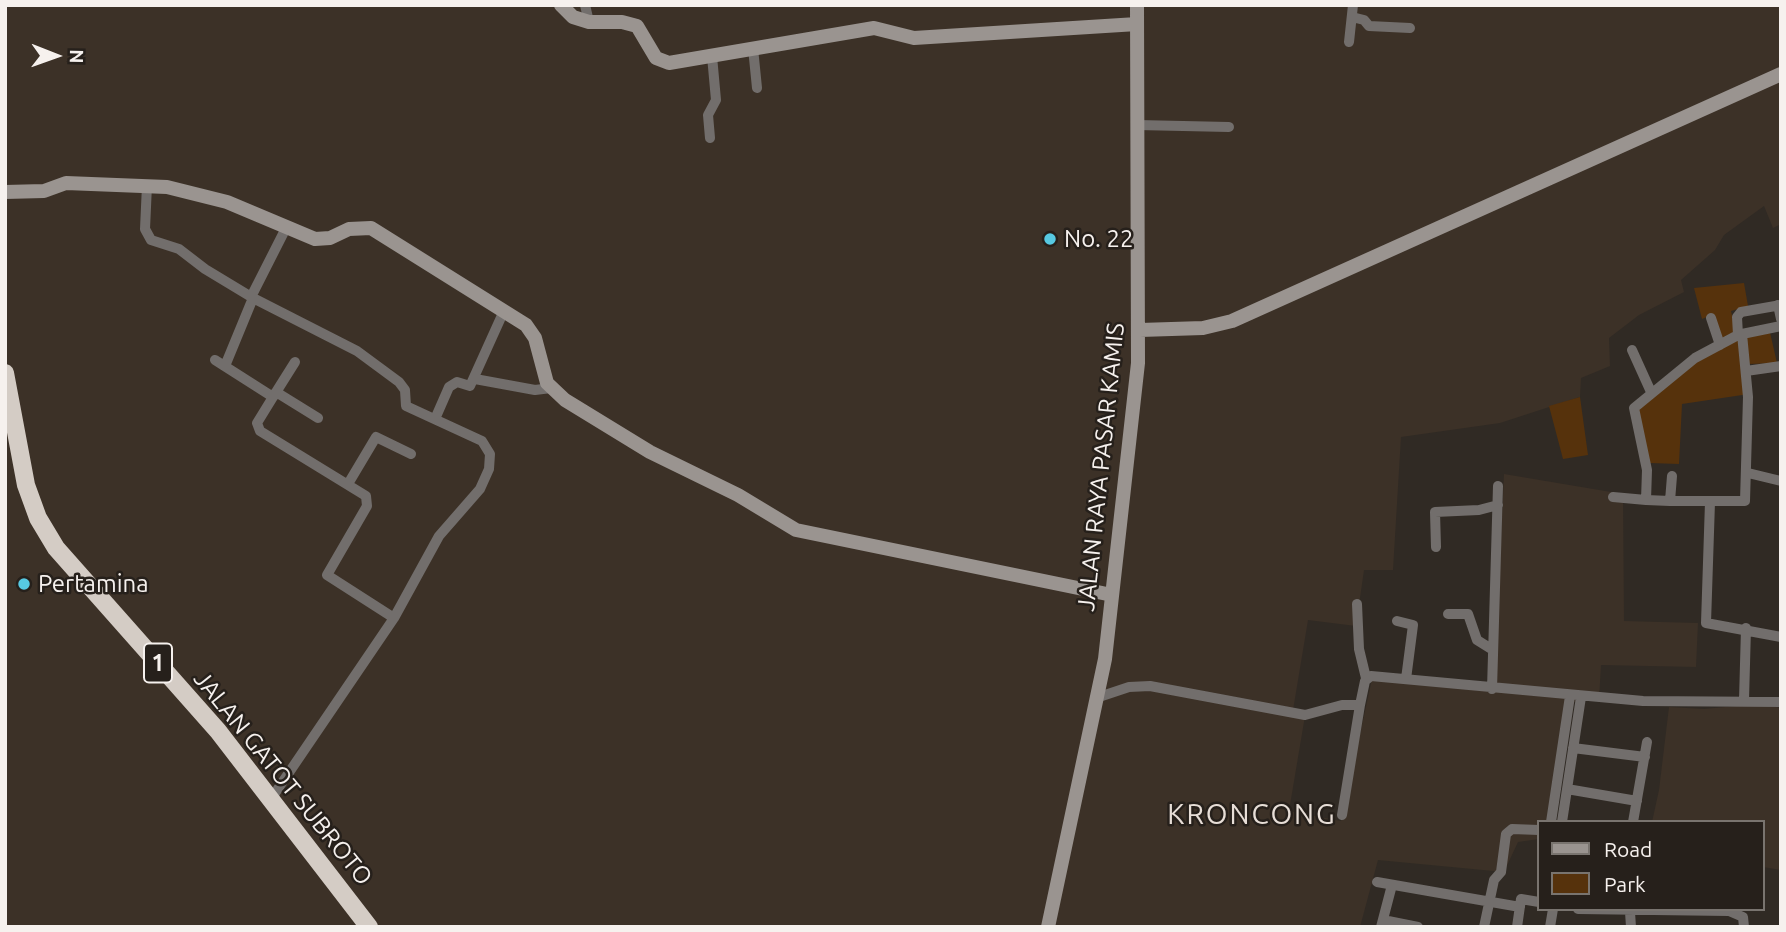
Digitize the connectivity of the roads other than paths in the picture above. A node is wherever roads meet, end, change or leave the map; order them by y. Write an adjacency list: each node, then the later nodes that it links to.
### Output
1 (561, 5): 6 (street)
2 (585, 5): 6 (street)
3 (1137, 5): 7 (street, JALAN RAYA PASAR KAMIS)
4 (1353, 5): 5 (street)
5 (1352, 17): 8 (street); 9 (street)
6 (589, 22): 11 (street)
7 (1137, 24): 10 (street); 14 (street, JALAN RAYA PASAR KAMIS)
8 (1410, 28)
9 (1349, 42)
10 (753, 48): 11 (street); 13 (street)
11 (712, 56): 16 (street)
12 (1781, 74): 26 (street)
13 (757, 88)
14 (1137, 125): 15 (street); 26 (street, JALAN RAYA PASAR KAMIS)
15 (1229, 127)
16 (710, 138)
17 (147, 185): 18 (street); 19 (street); 20 (street)
18 (5, 192)
19 (286, 228): 20 (street); 22 (street)
20 (252, 297): 32 (street); 41 (street)
21 (1779, 305): 24 (street); 27 (street)
22 (503, 313): 36 (street); 37 (street)
23 (1711, 317): 28 (street)
24 (1781, 319)
25 (1781, 326): 27 (street)
26 (1140, 330): 55 (street, JALAN RAYA PASAR KAMIS)
27 (1740, 334): 28 (street); 34 (street)
28 (1720, 345): 38 (street)
29 (1632, 350): 38 (street)
30 (215, 360): 32 (street)
31 (295, 362): 39 (street)
32 (225, 366): 39 (street)
33 (1781, 366): 34 (street)
34 (1746, 371): 44 (street)
35 (5, 373): 56 (highway, JALAN GATOT SUBROTO / 1)
36 (475, 379): 37 (street); 41 (street)
37 (551, 388): 55 (street)
38 (1651, 392): 50 (street)
39 (275, 394): 40 (street); 47 (street)
40 (318, 418)
41 (435, 419): 59 (street)
42 (5, 429): 56 (highway, JALAN GATOT SUBROTO / 1)
43 (411, 454): 47 (street)
44 (1748, 473): 46 (street); 52 (street)
45 (1672, 476): 51 (street)
46 (1781, 481)
47 (348, 484): 59 (street)
48 (1498, 486): 53 (street)
49 (1613, 497): 50 (street)
50 (1646, 500): 51 (street)
51 (1670, 501): 52 (street)
52 (1710, 502): 61 (street)
53 (1498, 505): 54 (street); 63 (street)
54 (1436, 547)
55 (1112, 595): 67 (street, JALAN RAYA PASAR KAMIS)
56 (91, 597): 77 (highway, JALAN GATOT SUBROTO / 1)
57 (1357, 604): 64 (street)
58 (1448, 614): 63 (street)
59 (394, 618): 77 (street)
60 (1397, 621): 65 (street)
61 (1746, 628): 62 (street); 69 (street)
62 (1781, 637)
63 (1493, 650): 66 (street)
64 (1366, 678): 65 (street); 71 (street)
65 (1406, 679): 66 (street)
66 (1492, 689): 68 (street)
67 (1099, 697): 71 (street); 93 (street, JALAN RAYA PASAR KAMIS)
68 (1575, 697): 69 (street); 73 (street); 79 (street)
69 (1744, 700): 70 (street)
70 (1781, 702)
71 (1360, 705): 78 (street)
72 (1647, 742): 74 (street)
73 (1573, 748): 74 (street); 75 (street)
74 (1645, 757): 76 (street)
75 (1567, 789): 76 (street); 80 (street)
76 (1637, 801): 81 (street)
77 (267, 803): 91 (highway, JALAN GATOT SUBROTO / 1); 92 (highway, JALAN GATOT SUBROTO / 1)
78 (1342, 815)
79 (1551, 820)
80 (1562, 820)
81 (1633, 820)
82 (1538, 830): 85 (street)
83 (1377, 882): 84 (street)
84 (1392, 885): 85 (street); 90 (street)
85 (1488, 901): 87 (street); 95 (street)
86 (1538, 902): 87 (street)
87 (1520, 907): 96 (street)
88 (1613, 911): 89 (street)
89 (1630, 912): 97 (street); 98 (street)
90 (1382, 924): 94 (street)
91 (356, 927)
92 (369, 927)
93 (1048, 927)
94 (1418, 927)
95 (1484, 927)
96 (1517, 927)
97 (1631, 927)
98 (1744, 927)

